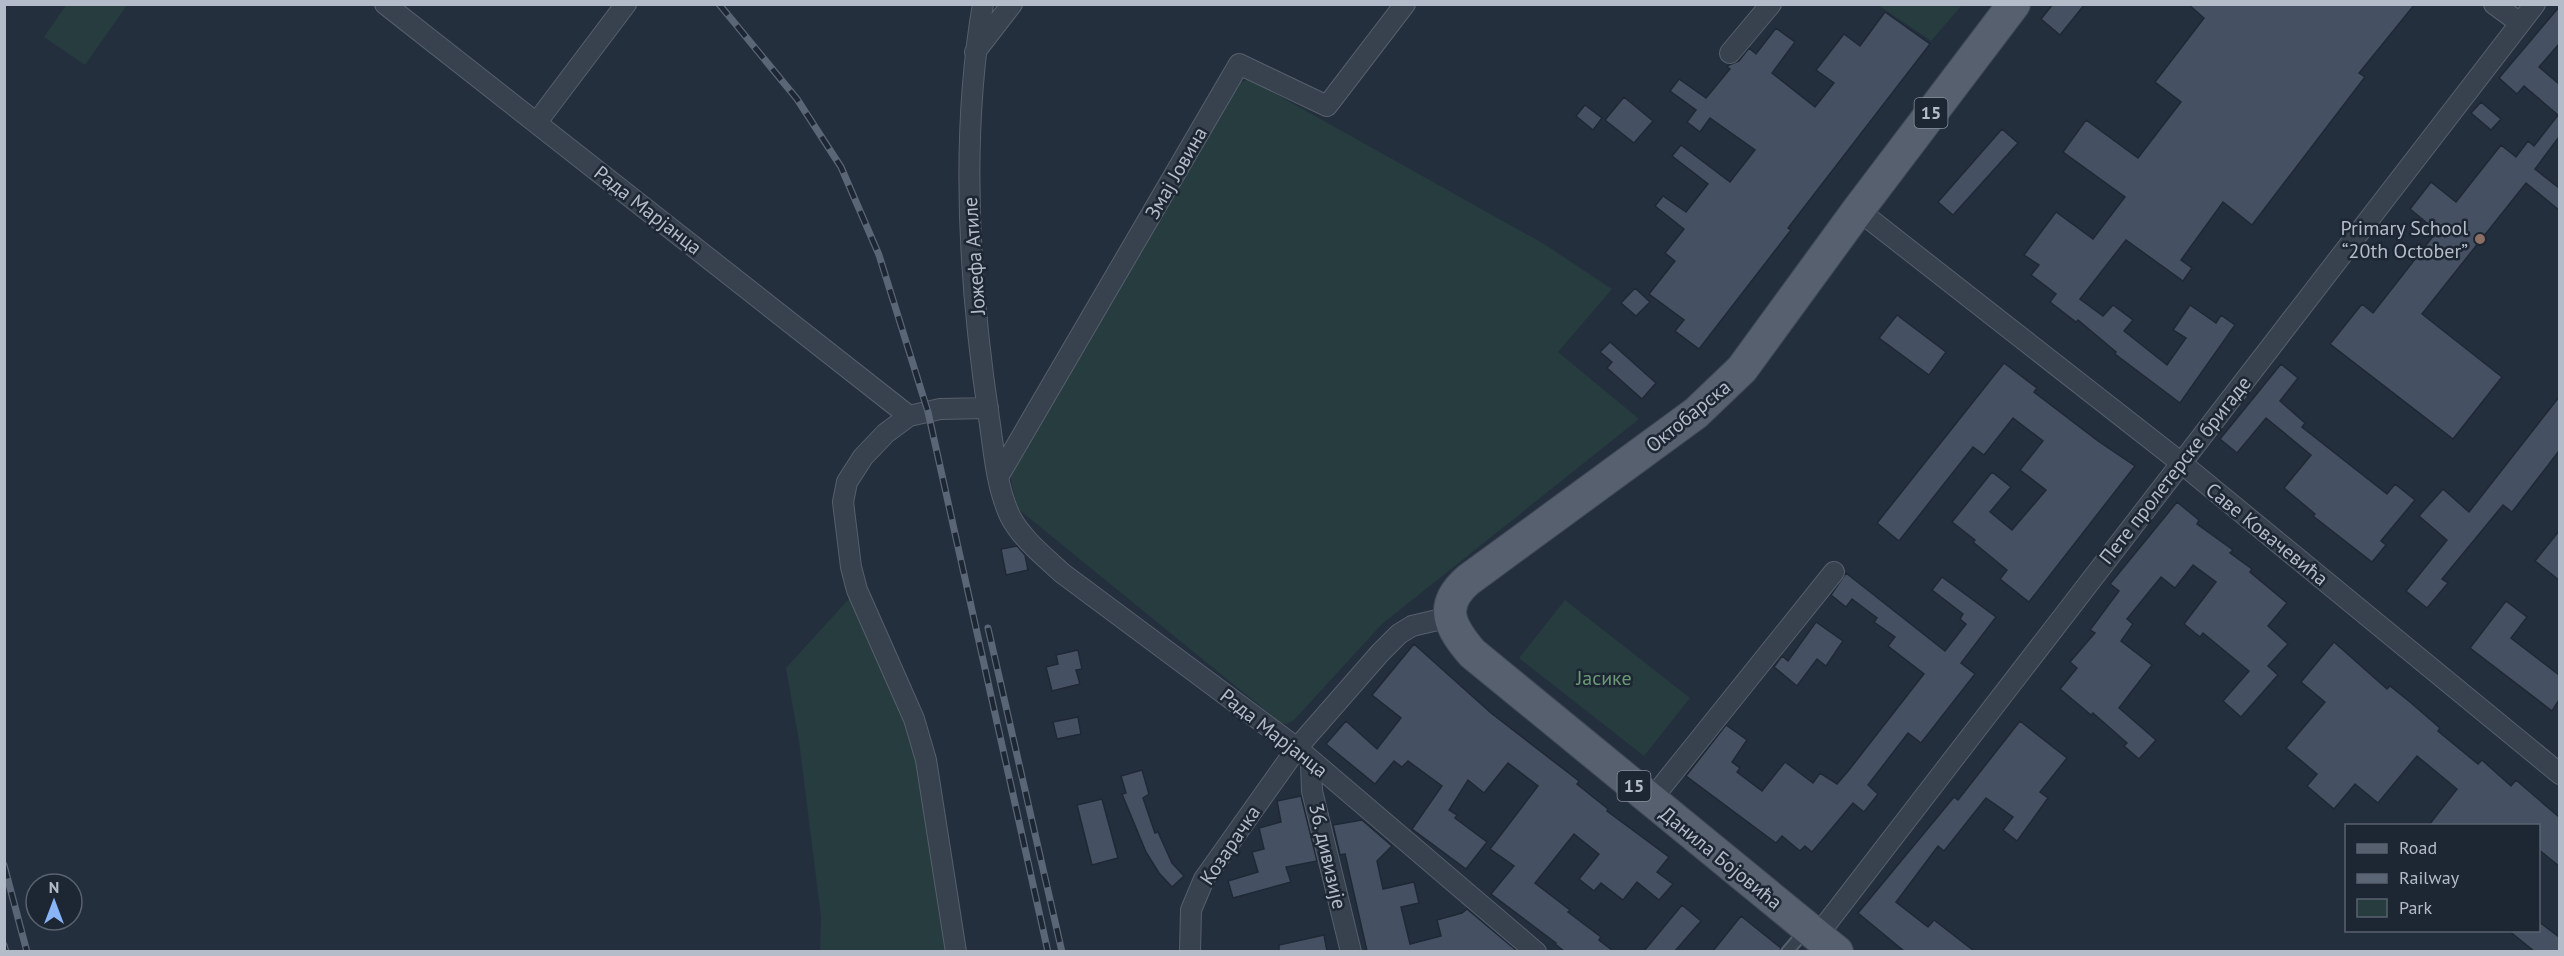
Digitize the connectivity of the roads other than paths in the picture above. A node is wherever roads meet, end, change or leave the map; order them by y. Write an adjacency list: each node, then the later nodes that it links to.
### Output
1 (385, 4): 13 (street, Рада Марјанца)
2 (626, 4): 13 (street)
3 (982, 4): 11 (street, Јожефа Атиле)
4 (1012, 4): 11 (street)
5 (1405, 4): 18 (street, Змај Јовина)
6 (1771, 4): 12 (street)
7 (2014, 4): 14 (main road, Октобарска / 15)
8 (2494, 4): 10 (street)
9 (2535, 4): 10 (street, Пете пролетерске бригаде)
10 (2520, 24): 17 (street, Пете пролетерске бригаде)
11 (974, 53): 15 (street, Јожефа Атиле)
12 (1730, 53)
13 (537, 122): 16 (street, Рада Марјанца)
14 (1858, 210): 17 (street, Саве Ковачевића); 21 (main road, Октобарска / 15)
15 (988, 408): 16 (street); 18 (street, Јожефа Атиле)
16 (909, 416): 26 (street)
17 (2180, 462): 23 (street, Саве Ковачевића); 25 (street, Пете пролетерске бригаде)
18 (998, 477): 19 (street, Јожефа Атиле)
19 (1011, 518): 22 (street, Рада Марјанца)
20 (1834, 573): 24 (street)
21 (1450, 618): 22 (street); 24 (main road, Данила Бојовића / 15)
22 (1304, 754): 27 (street, Козарачка); 28 (street, 36. дивизије); 29 (street, Рада Марјанца)
23 (2559, 774)
24 (1651, 800): 25 (main road, Данила Бојовића / 15)
25 (1812, 942)
26 (956, 951)
27 (1190, 951)
28 (1351, 951)
29 (1536, 951)

